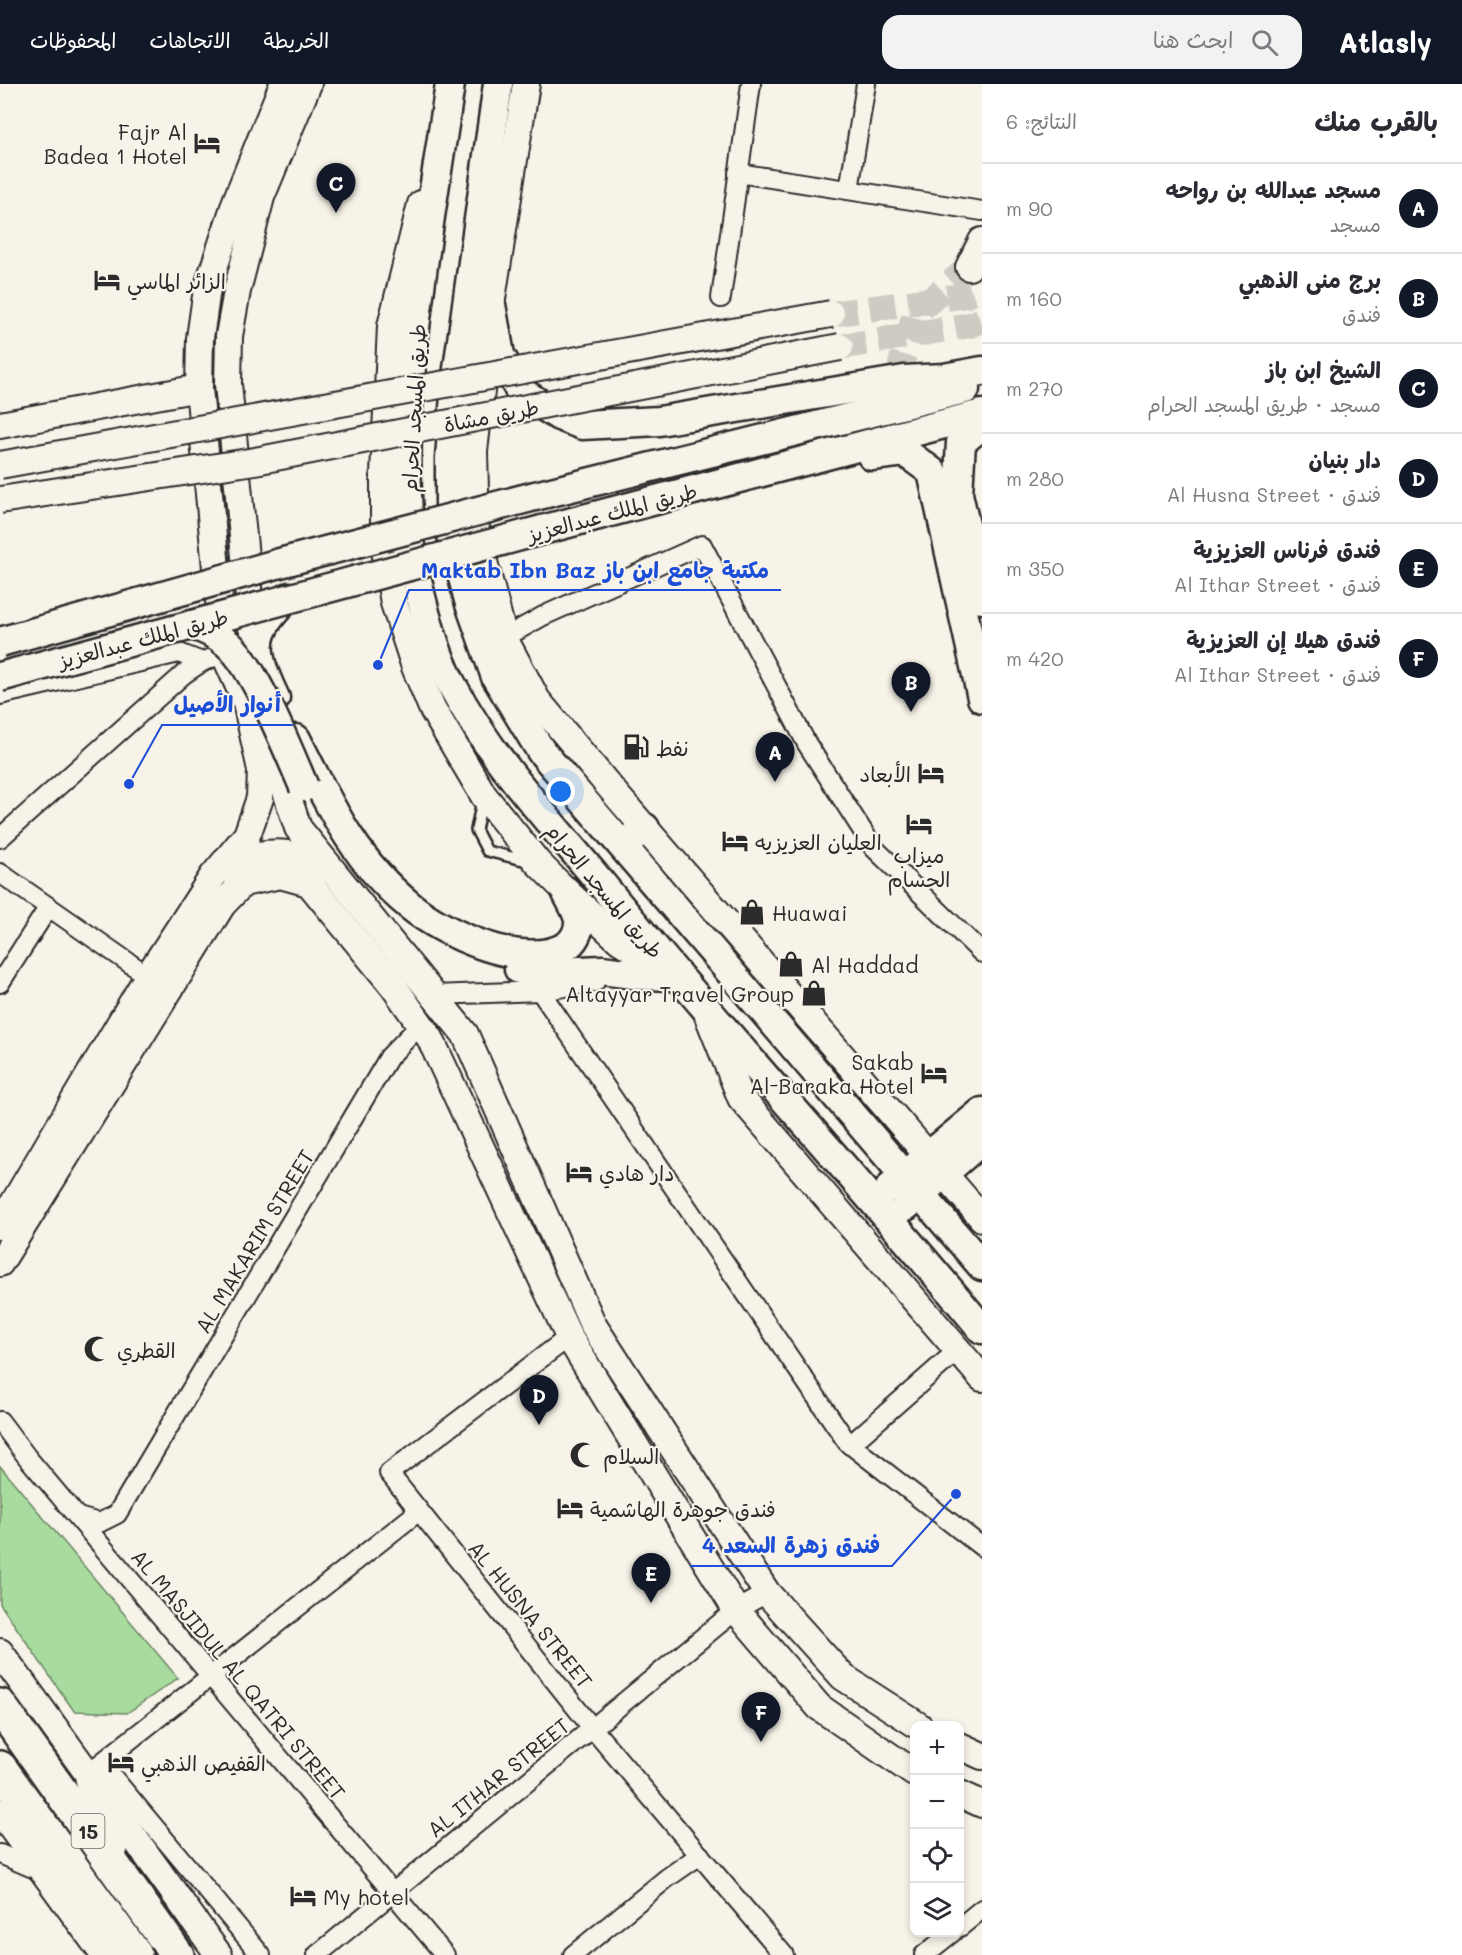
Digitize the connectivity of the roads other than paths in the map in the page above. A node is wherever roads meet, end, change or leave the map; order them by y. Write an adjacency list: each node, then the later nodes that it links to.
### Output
1 (283, 84): 10 (street)
2 (308, 84): 10 (street)
3 (450, 84): 42 (street); 48 (main road, طريق المسجد الحرام)
4 (498, 84): 38 (main road, طريق المسجد الحرام)
5 (526, 84): 15 (street)
6 (751, 84): 8 (street)
7 (866, 84): 9 (street)
8 (738, 173): 9 (street); 14 (street)
9 (849, 190): 11 (street)
10 (247, 204): 20 (street); 39 (street)
11 (982, 211)
12 (982, 241): 13 (street)
13 (969, 267)
14 (721, 298)
15 (491, 305): 18 (main road); 30 (street)
16 (831, 314): 25 (street, طريق مشاة, bridge)
17 (840, 346): 26 (street, طريق مشاة, bridge)
18 (982, 371)
19 (982, 385): 31 (main road, طريق الملك عبدالعزيز, bridge)
20 (199, 388): 22 (street); 32 (street)
21 (982, 414): 24 (main road, طريق الملك عبدالعزيز)
22 (0, 425)
23 (982, 425): 28 (main road)
24 (807, 462): 27 (main road, طريق الملك عبدالعزيز, bridge); 35 (main road)
25 (0, 465)
26 (0, 500)
27 (289, 597): 29 (main road, طريق الملك عبدالعزيز, bridge); 44 (main road)
28 (982, 599)
29 (191, 625): 33 (main road, طريق الملك عبدالعزيز, bridge); 44 (main road, bridge)
30 (504, 638): 36 (street); 45 (street)
31 (0, 642)
32 (213, 657): 34 (street); 37 (street); 41 (street)
33 (0, 677)
34 (0, 695)
35 (982, 698)
36 (645, 828): 38 (main road); 56 (street)
37 (0, 838)
38 (622, 845): 57 (main road, طريق المسجد الحرام)
39 (332, 872): 41 (street); 51 (street)
40 (0, 873): 43 (street)
41 (213, 876): 47 (street)
42 (566, 891): 44 (main road); 48 (street)
43 (48, 908): 47 (street); 49 (street)
44 (469, 948): 46 (main road)
45 (982, 953)
46 (640, 975): 48 (main road); 50 (street)
47 (148, 976): 60 (street)
48 (675, 976): 52 (main road, طريق المسجد الحرام)
49 (0, 983)
50 (540, 991): 51 (street); 68 (street)
51 (435, 995): 72 (street)
52 (705, 1008): 58 (main road, طريق المسجد الحرام); 65 (street)
53 (421, 1024): 61 (street); 64 (street); 70 (street, AL MAKARIM STREET)
54 (982, 1112): 56 (main road)
55 (982, 1140): 56 (main road)
56 (936, 1165): 57 (main road); 59 (street)
57 (913, 1185): 58 (main road); 62 (main road, طريق المسجد الحرام)
58 (882, 1209): 63 (main road, طريق المسجد الحرام)
59 (982, 1218)
60 (0, 1226)
61 (0, 1263)
62 (982, 1266)
63 (982, 1329)
64 (568, 1337): 69 (street, AL HUSNA STREET); 73 (street)
65 (958, 1350): 66 (street); 68 (street)
66 (982, 1378)
67 (0, 1421): 70 (street, AL MASJIDUL AL QATRI STREET)
68 (850, 1445): 71 (street)
69 (419, 1510): 75 (street); 78 (street, AL HUSNA STREET)
70 (78, 1517): 75 (street, AL MASJIDUL AL QATRI STREET)
71 (982, 1547)
72 (767, 1593): 73 (street, AL ITHAR STREET); 77 (street)
73 (736, 1610): 78 (street, AL ITHAR STREET); 82 (street)
74 (0, 1652): 83 (street)
75 (212, 1676): 91 (street, AL MASJIDUL AL QATRI STREET); 100 (street)
76 (0, 1706): 89 (highway, 15)
77 (913, 1721)
78 (593, 1729): 88 (street, AL HUSNA STREET); 91 (street, AL ITHAR STREET)
79 (964, 1748): 80 (street)
80 (982, 1756)
81 (0, 1768): 92 (highway, 15)
82 (910, 1770)
83 (92, 1778): 89 (highway); 99 (street)
84 (964, 1796): 85 (street)
85 (982, 1804)
86 (0, 1812): 90 (street)
87 (0, 1854): 90 (street)
88 (700, 1855): 103 (street); 104 (street, AL HUSNA STREET)
89 (117, 1870): 98 (highway, 15)
90 (46, 1875): 92 (highway); 96 (street)
91 (392, 1892): 101 (street, AL ITHAR STREET); 102 (street, AL MASJIDUL AL QATRI STREET)
92 (97, 1902): 97 (highway, 15)
93 (982, 1909): 94 (street)
94 (964, 1924)
95 (946, 1937): 105 (street)
96 (104, 1955)
97 (135, 1955)
98 (177, 1955)
99 (219, 1955)
100 (261, 1955)
101 (318, 1955)
102 (445, 1955)
103 (573, 1955)
104 (784, 1955)
105 (924, 1955)

